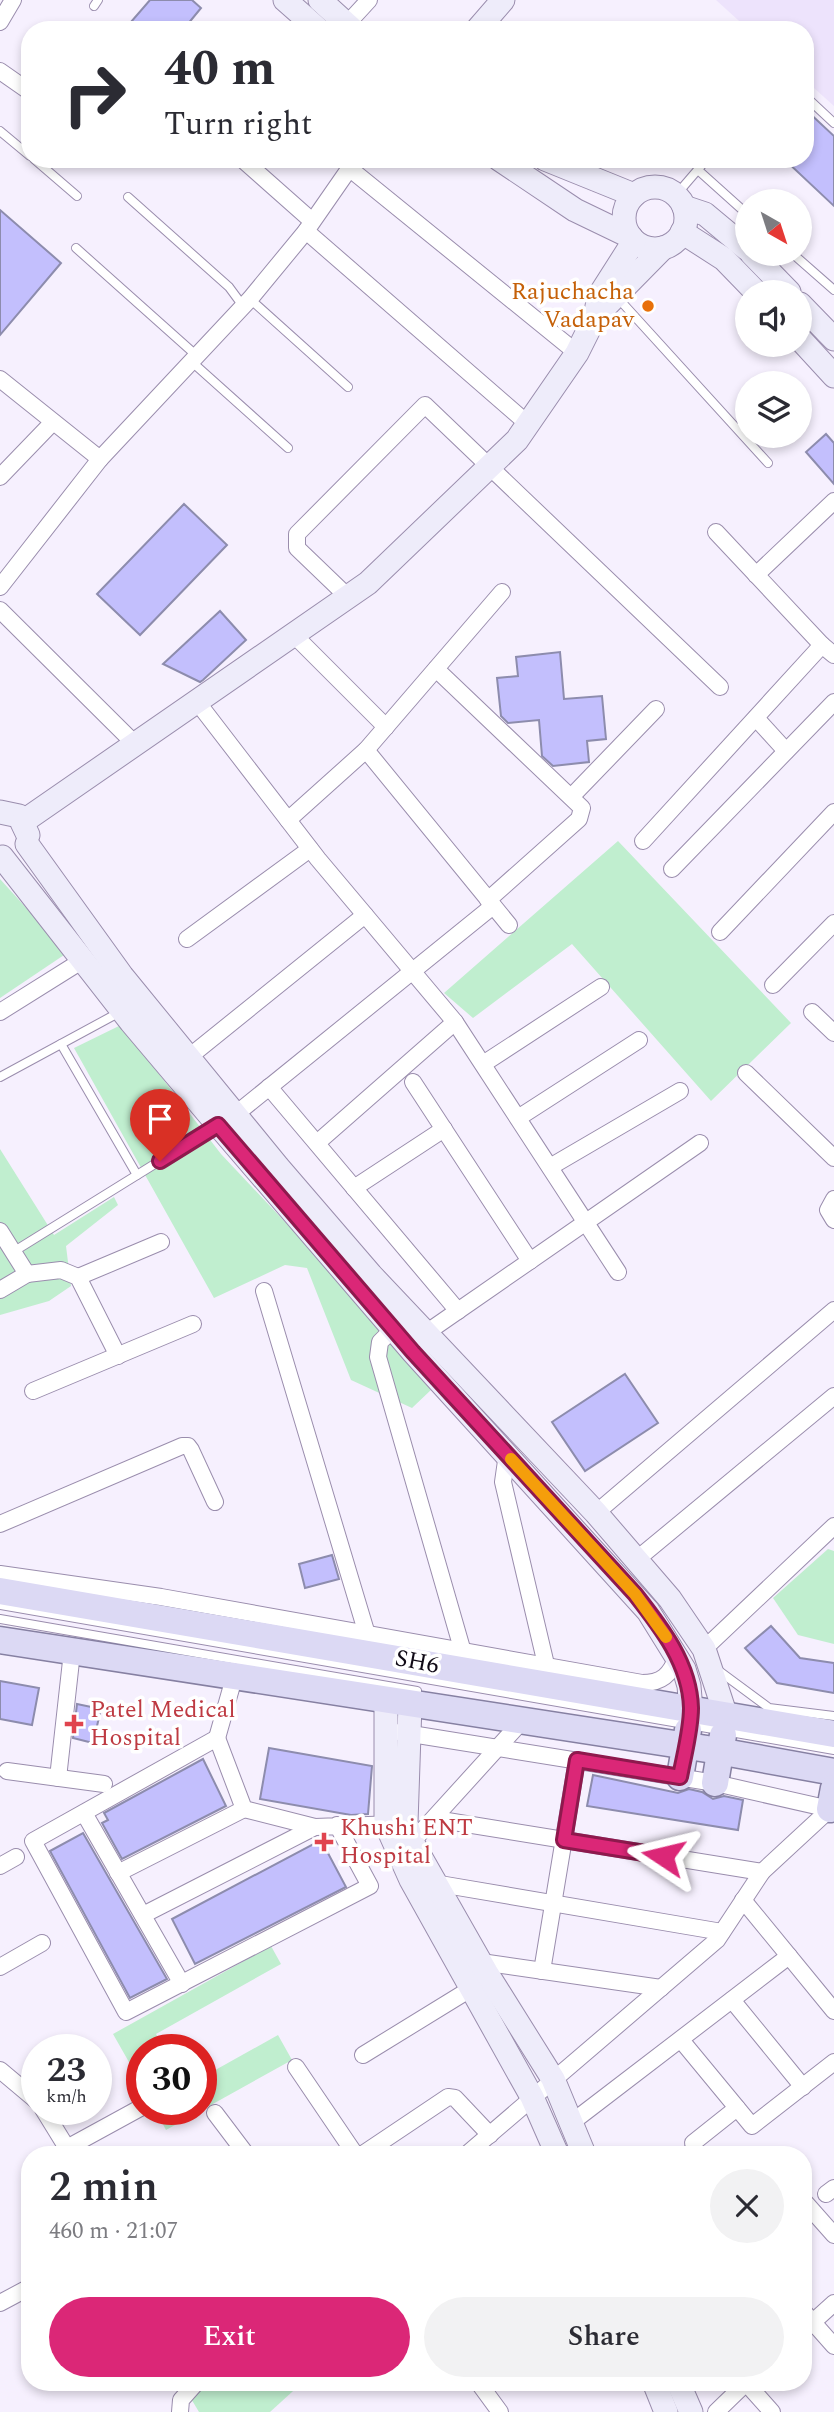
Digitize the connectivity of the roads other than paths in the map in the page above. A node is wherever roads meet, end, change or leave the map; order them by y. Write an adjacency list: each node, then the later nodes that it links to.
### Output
1 (13, 0): 10 (street)
2 (285, 0): 6 (street)
3 (320, 0): 7 (street)
4 (369, 0): 8 (street)
5 (503, 0): 9 (street)
6 (309, 21)
7 (343, 21)
8 (354, 21)
9 (485, 21)
10 (0, 22)
11 (0, 71): 12 (street)
12 (21, 86)
13 (814, 104): 14 (lane)
14 (834, 123)
15 (0, 131): 16 (lane)
16 (21, 149)
17 (44, 168): 25 (lane)
18 (251, 168): 29 (street)
19 (349, 168): 29 (street)
20 (357, 168): 46 (street)
21 (512, 168): 31 (street)
22 (567, 168): 24 (street)
23 (698, 170): 27 (lane); 28 (lane)
24 (634, 195): 27 (street); 31 (street)
25 (77, 196)
26 (128, 197): 41 (lane)
27 (680, 201): 30 (street); 32 (street)
28 (735, 203)
29 (309, 226): 41 (street); 52 (street)
30 (682, 232): 34 (street); 37 (street)
31 (633, 239): 34 (street); 43 (street)
32 (735, 239)
33 (76, 248): 47 (lane)
34 (663, 248): 40 (street)
35 (764, 266): 38 (street)
36 (807, 266): 39 (lane)
37 (745, 280)
38 (777, 280)
39 (834, 290)
40 (618, 297): 43 (street); 55 (lane)
41 (247, 302): 47 (street); 50 (lane)
42 (812, 316): 44 (street)
43 (595, 317): 46 (street)
44 (834, 339)
45 (812, 352): 48 (street)
46 (577, 353): 52 (street)
47 (194, 359): 53 (lane); 54 (street)
48 (834, 376)
49 (0, 379): 51 (street)
50 (348, 387)
51 (53, 422): 54 (street); 57 (street)
52 (528, 424): 56 (street)
53 (288, 448)
54 (100, 459): 61 (street)
55 (768, 463)
56 (491, 465): 63 (street); 63 (street); 68 (street)
57 (0, 477)
58 (834, 501): 60 (street)
59 (716, 532): 60 (street)
60 (756, 575): 66 (street)
61 (0, 587)
62 (502, 592): 67 (street)
63 (348, 597): 65 (street)
64 (0, 610): 74 (street)
65 (294, 635): 69 (street); 73 (street)
66 (828, 650): 72 (street)
67 (436, 669): 73 (street); 77 (street)
68 (720, 687)
69 (198, 703): 74 (street); 80 (street)
70 (832, 708): 76 (street)
71 (656, 709): 77 (street)
72 (756, 718): 76 (street); 81 (street)
73 (386, 727): 75 (street)
74 (136, 745): 79 (street)
75 (366, 750): 80 (street); 85 (street)
76 (786, 751): 84 (street)
77 (572, 796): 85 (street)
78 (834, 812): 89 (street)
79 (12, 818): 83 (street); 102 (street)
80 (288, 820): 82 (street)
81 (643, 841)
82 (310, 849): 86 (street); 90 (street)
83 (1, 857): 91 (street)
84 (671, 869)
85 (490, 903): 88 (street); 92 (street)
86 (365, 915): 92 (street); 102 (street)
87 (834, 923): 93 (street)
88 (509, 925)
89 (720, 932)
90 (187, 939)
91 (83, 960): 95 (street); 96 (street)
92 (411, 970): 98 (street); 107 (street)
93 (773, 985)
94 (601, 987): 103 (street)
95 (122, 1011): 101 (lane); 110 (street)
96 (0, 1012)
97 (812, 1012): 99 (street)
98 (455, 1022): 103 (street); 112 (street)
99 (834, 1033)
100 (639, 1040): 109 (street)
101 (61, 1044): 105 (lane); 116 (lane)
102 (189, 1057): 110 (street)
103 (483, 1064): 109 (street)
104 (746, 1073): 114 (street)
105 (0, 1077)
106 (413, 1082): 111 (street)
107 (270, 1087): 110 (street); 112 (street)
108 (680, 1091): 115 (street)
109 (518, 1118): 115 (street)
110 (227, 1120): 116 (lane); 132 (street)
111 (444, 1129): 117 (street); 124 (street)
112 (317, 1143): 117 (street)
113 (700, 1143): 120 (street)
114 (834, 1158)
115 (550, 1167): 120 (street)
116 (137, 1175): 123 (lane)
117 (354, 1188): 131 (street)
118 (834, 1199): 119 (street)
119 (834, 1220)
120 (586, 1222): 124 (street); 125 (street)
121 (0, 1231): 123 (street)
122 (161, 1242): 127 (street)
123 (13, 1252): 126 (street)
124 (530, 1261): 131 (street)
125 (618, 1272)
126 (27, 1274): 127 (street); 128 (street)
127 (78, 1277): 135 (street)
128 (0, 1290)
129 (264, 1291): 149 (street)
130 (834, 1310): 140 (street)
131 (458, 1311): 134 (street)
132 (401, 1321): 134 (street); 138 (street); 150 (street)
133 (193, 1324): 135 (street)
134 (426, 1334): 140 (street)
135 (118, 1356): 136 (street)
136 (33, 1391)
137 (834, 1396): 143 (street)
138 (507, 1454): 152 (street); 154 (street)
139 (215, 1502): 141 (street)
140 (596, 1513): 143 (street)
141 (0, 1524)
142 (832, 1531): 153 (street)
143 (636, 1560): 153 (street)
144 (0, 1574): 149 (street)
145 (0, 1591): 149 (main road, SH6)
146 (0, 1605): 159 (lane)
147 (0, 1619): 156 (lane)
148 (0, 1640): 151 (main road)
149 (370, 1644): 150 (street); 154 (main road, SH6)
150 (463, 1651): 154 (street)
151 (72, 1652): 155 (main road); 173 (street)
152 (677, 1657): 154 (street); 159 (street)
153 (707, 1657): 157 (lane); 164 (street)
154 (549, 1676): 159 (main road, SH6)
155 (234, 1678): 156 (main road); 165 (street)
156 (409, 1699): 158 (main road); 160 (street); 162 (street)
157 (834, 1716)
158 (522, 1721): 159 (main road); 166 (street)
159 (688, 1728): 161 (lane); 164 (main road, SH6); 164 (main road); 172 (main road)
160 (386, 1729): 162 (street); 182 (street)
161 (660, 1731)
162 (409, 1734): 166 (street); 182 (street)
163 (834, 1734): 164 (main road, SH6)
164 (723, 1735): 167 (lane); 169 (lane); 171 (main road); 174 (main road)
165 (217, 1738): 177 (street); 178 (street)
166 (499, 1746): 168 (street); 179 (street)
167 (834, 1750)
168 (577, 1760): 172 (street); 183 (street)
169 (834, 1763)
170 (7, 1771): 173 (street)
171 (834, 1773)
172 (680, 1777): 174 (street)
173 (58, 1778): 175 (street)
174 (715, 1783): 176 (street)
175 (104, 1784)
176 (833, 1805): 187 (street)
177 (244, 1809): 181 (street); 186 (street)
178 (84, 1813): 186 (street); 198 (street)
179 (435, 1819): 182 (street); 183 (street)
180 (337, 1825): 181 (street); 182 (street); 198 (street)
181 (315, 1827): 191 (street)
182 (402, 1830): 188 (street); 199 (street)
183 (564, 1840): 187 (street); 190 (street)
184 (16, 1857): 185 (street)
185 (0, 1866)
186 (118, 1872): 191 (street)
187 (762, 1872): 189 (street)
188 (434, 1883): 190 (street); 195 (street)
189 (743, 1900): 192 (street); 194 (street)
190 (553, 1903): 192 (street); 197 (street)
191 (143, 1915): 198 (street)
192 (722, 1932): 200 (street)
193 (42, 1943): 196 (street)
194 (789, 1956): 201 (street); 202 (street)
195 (481, 1962): 197 (street); 208 (street)
196 (0, 1966)
197 (542, 1971): 200 (street)
198 (182, 1984)
199 (472, 1988): 204 (street); 211 (street)
200 (661, 1988): 208 (street)
201 (732, 2000): 203 (street); 209 (street)
202 (834, 2011)
203 (681, 2040): 212 (street); 214 (street)
204 (363, 2054)
205 (834, 2062): 209 (street)
206 (296, 2067): 222 (street)
207 (0, 2070): 210 (street)
208 (553, 2078): 211 (street); 214 (street)
209 (803, 2087): 212 (street)
210 (21, 2088)
211 (532, 2097): 217 (street); 225 (street)
212 (737, 2108): 218 (street)
213 (217, 2116): 221 (street)
214 (571, 2123): 226 (street)
215 (53, 2125): 219 (street)
216 (109, 2125): 220 (street)
217 (490, 2135): 223 (street); 224 (street)
218 (693, 2143)
219 (66, 2146)
220 (71, 2146)
221 (240, 2146)
222 (350, 2146)
223 (375, 2146)
224 (477, 2146)
225 (553, 2146)
226 (581, 2146)
227 (812, 2210): 228 (street)
228 (834, 2235)
229 (21, 2292): 230 (street)
230 (0, 2303)
231 (834, 2303): 232 (street)
232 (812, 2318)
233 (812, 2326): 234 (street)
234 (834, 2346)
235 (189, 2391): 241 (street)
236 (485, 2391): 242 (street)
237 (658, 2391): 243 (street)
238 (682, 2391): 244 (street)
239 (737, 2391): 245 (street)
240 (754, 2391): 246 (street)
241 (180, 2412)
242 (500, 2412)
243 (666, 2412)
244 (691, 2412)
245 (716, 2412)
246 (772, 2412)

